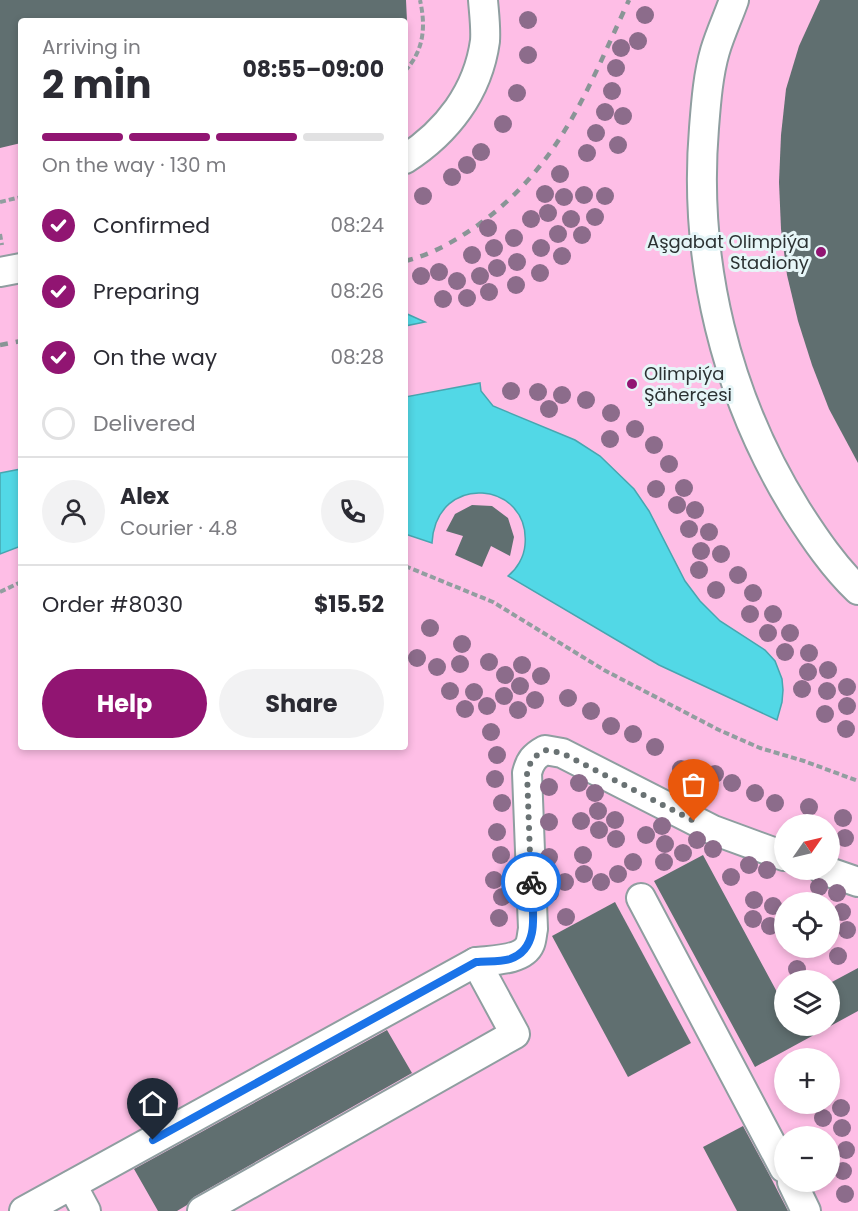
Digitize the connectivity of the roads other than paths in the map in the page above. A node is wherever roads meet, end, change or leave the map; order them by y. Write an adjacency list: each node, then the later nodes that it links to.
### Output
1 (483, 0): 3 (lane)
2 (734, 0): 6 (lane)
3 (408, 157)
4 (18, 269): 5 (lane)
5 (0, 272)
6 (858, 590)
7 (774, 852): 11 (lane)
8 (840, 876): 9 (lane)
9 (858, 882)
10 (641, 898): 12 (lane)
11 (476, 962): 13 (lane); 17 (lane)
12 (774, 1149)
13 (72, 1185): 15 (lane); 16 (lane)
14 (797, 1192): 18 (lane)
15 (24, 1211)
16 (86, 1211)
17 (202, 1211)
18 (806, 1211)

